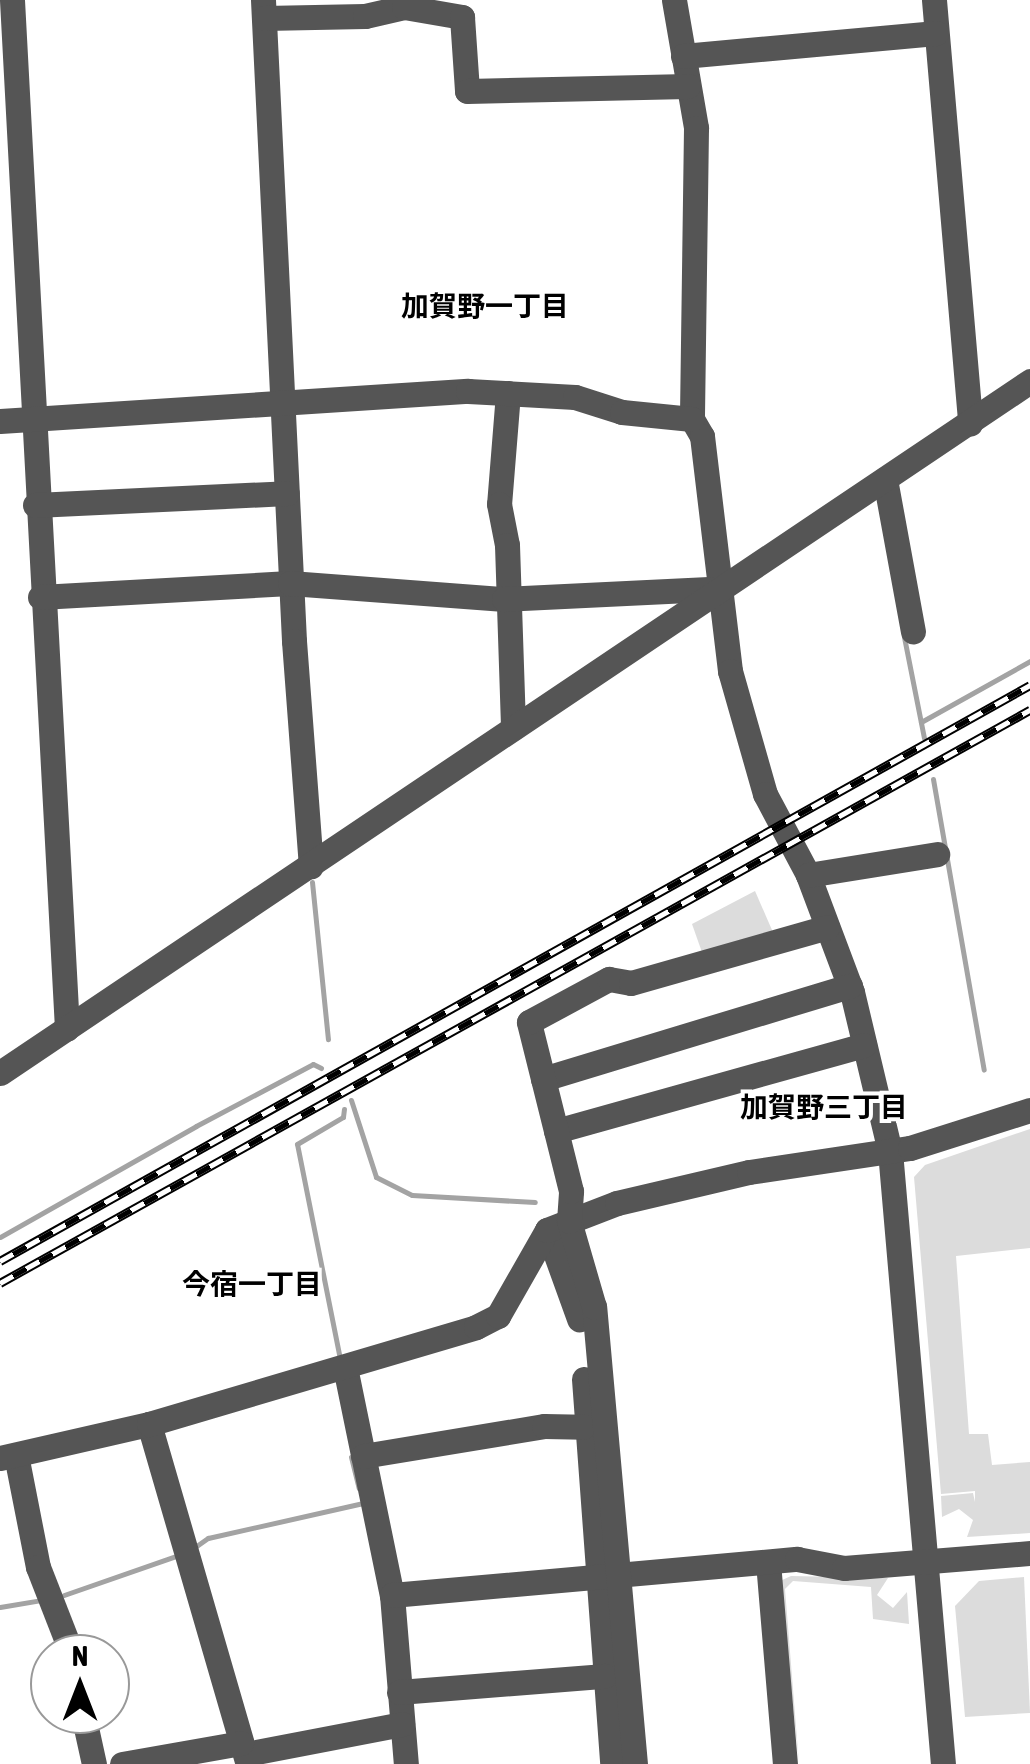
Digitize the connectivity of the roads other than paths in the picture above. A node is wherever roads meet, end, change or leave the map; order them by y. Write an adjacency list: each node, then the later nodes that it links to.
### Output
1 (12, 0): 8 (street)
2 (674, 0): 6 (street)
3 (934, 0): 5 (street)
4 (263, 9): 7 (street); 11 (street)
5 (936, 33): 6 (street); 15 (street)
6 (683, 56): 7 (street)
7 (688, 86): 13 (street)
8 (10, 124): 12 (street)
9 (1030, 382): 15 (street)
10 (508, 393): 11 (street); 13 (street); 22 (street)
11 (283, 401): 12 (street); 17 (street)
12 (32, 416): 14 (street); 18 (street)
13 (692, 419): 20 (street)
14 (0, 421)
15 (970, 423): 16 (street)
16 (885, 479): 20 (street); 23 (street)
17 (287, 494): 18 (street); 19 (street)
18 (36, 505): 21 (street)
19 (290, 583): 21 (street); 22 (street); 26 (street)
20 (719, 587): 22 (street); 24 (street); 27 (street)
21 (40, 597): 30 (street)
22 (504, 599): 24 (street)
23 (913, 631)
24 (513, 728): 26 (street)
25 (937, 854): 27 (street)
26 (311, 866): 30 (street)
27 (808, 875): 28 (street)
28 (828, 927): 29 (street); 33 (street)
29 (850, 986): 31 (street); 33 (street)
30 (67, 1029): 32 (street)
31 (864, 1045): 35 (street); 36 (street)
32 (0, 1073)
33 (543, 1078): 35 (street)
34 (1030, 1110): 36 (street)
35 (556, 1131): 37 (street)
36 (890, 1152): 37 (street); 45 (street)
37 (558, 1226): 38 (street); 40 (street); 46 (street)
38 (345, 1367): 39 (street); 41 (street)
39 (149, 1424): 42 (street); 53 (street)
40 (583, 1426): 41 (street); 46 (street)
41 (363, 1456): 47 (street)
42 (8, 1457): 48 (street)
43 (1030, 1553): 45 (street)
44 (768, 1562): 45 (street); 46 (street); 59 (street)
45 (927, 1563): 60 (street)
46 (608, 1576): 47 (street); 49 (street); 58 (street)
47 (392, 1595): 50 (street)
48 (64, 1634)
49 (604, 1676): 50 (street); 57 (street)
50 (399, 1692): 51 (street)
51 (402, 1724): 53 (street); 56 (street)
52 (87, 1734): 54 (street)
53 (245, 1754): 55 (street)
54 (94, 1764)
55 (122, 1764)
56 (406, 1764)
57 (612, 1764)
58 (635, 1764)
59 (785, 1764)
60 (943, 1764)

